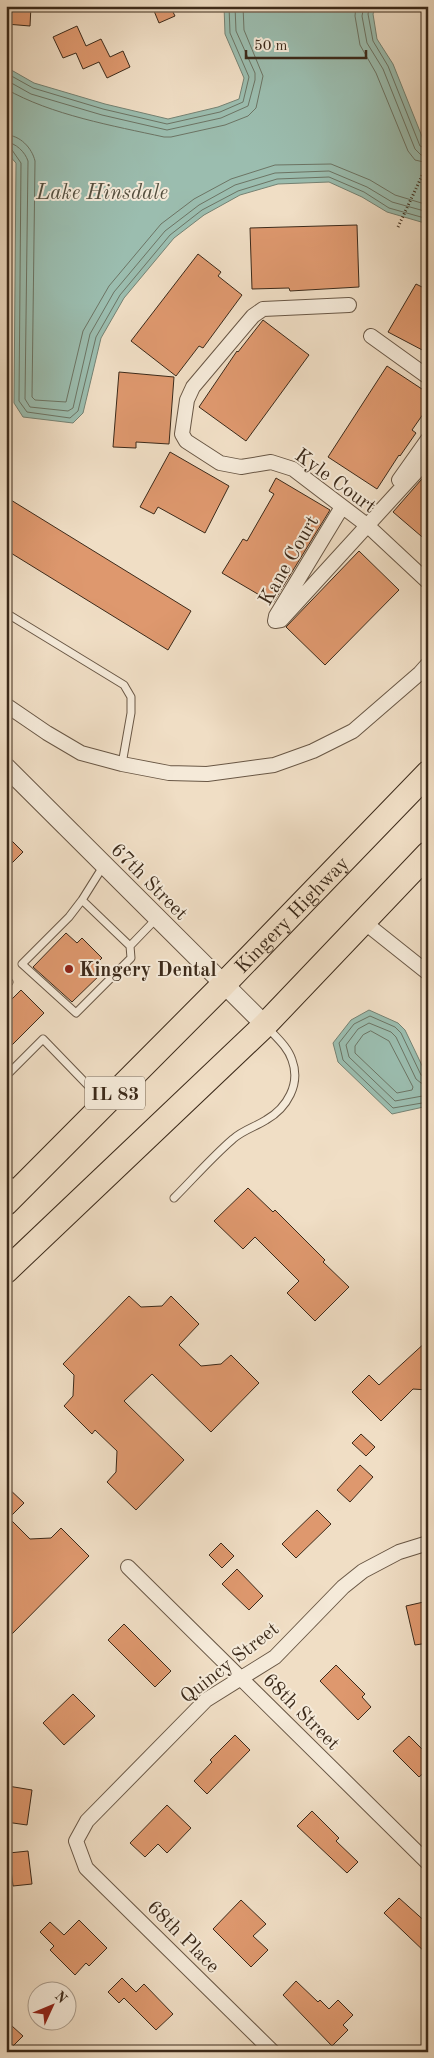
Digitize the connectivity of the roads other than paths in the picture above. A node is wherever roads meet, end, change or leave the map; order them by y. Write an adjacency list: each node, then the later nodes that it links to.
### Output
1 (349, 305): 6 (street, Kyle Court)
2 (371, 336): 3 (street)
3 (428, 377)
4 (428, 439): 7 (street, Kane Court)
5 (428, 459): 7 (street, Kane Court)
6 (342, 507): 7 (street, Kyle Court); 7 (street, Kane Court)
7 (368, 526): 8 (street, Kyle Court)
8 (428, 582)
9 (6, 613): 12 (lane)
10 (428, 664): 12 (street)
11 (6, 705): 12 (street)
12 (122, 764)
13 (6, 766): 16 (street, 67th Street)
14 (428, 773): 22 (highway, Kingery Highway / IL 83)
15 (428, 854): 19 (highway, IL 83)
16 (104, 865): 17 (lane); 18 (street, 67th Street)
17 (82, 900): 20 (lane); 20 (lane)
18 (158, 918): 20 (lane); 22 (street, 67th Street)
19 (364, 922): 21 (street); 23 (highway, IL 83)
20 (130, 946)
21 (428, 973)
22 (224, 984): 23 (street, 67th Street); 25 (highway, Kingery Highway / IL 83)
23 (265, 1025): 27 (lane); 28 (highway, IL 83)
24 (6, 1076): 25 (lane)
25 (105, 1103): 26 (highway, Kingery Highway / IL 83)
26 (10, 1190)
27 (174, 1198)
28 (6, 1271)
29 (428, 1543): 31 (street, Quincy Street)
30 (128, 1567): 31 (street, 68th Street)
31 (240, 1678): 32 (street, Quincy Street); 33 (street, 68th Street)
32 (76, 1841): 34 (street, 68th Place)
33 (428, 1863)
34 (273, 2052)

